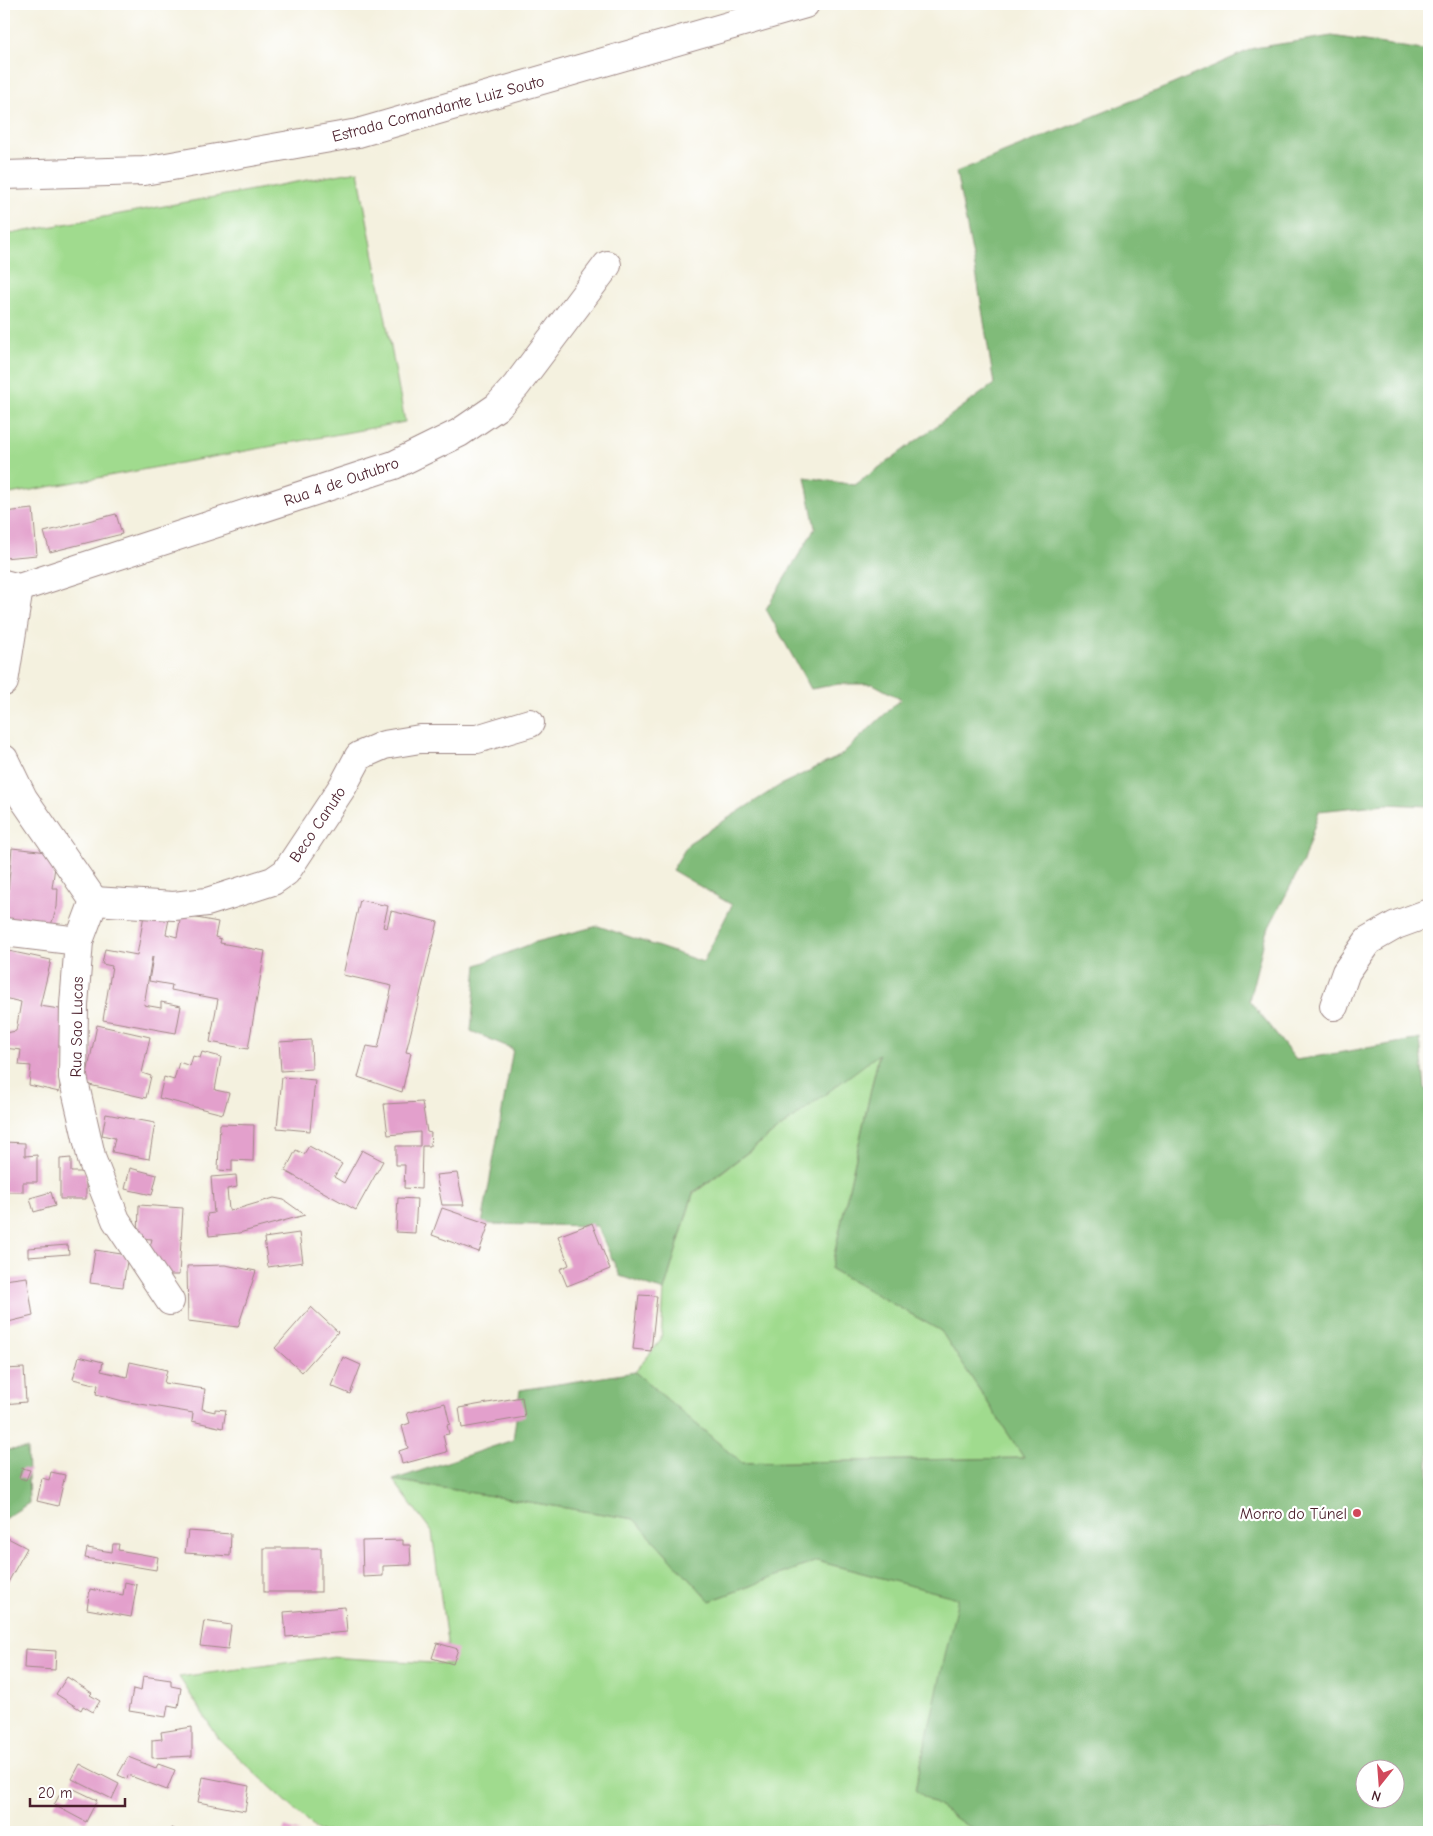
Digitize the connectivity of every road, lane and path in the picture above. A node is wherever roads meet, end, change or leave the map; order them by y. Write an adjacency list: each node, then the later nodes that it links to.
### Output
1 (805, 4): 2 (street, Estrada Comandante Luiz Souto)
2 (4, 175)
3 (607, 265): 4 (street, Rua 4 de Outubro)
4 (11, 586): 5 (street)
5 (4, 682)
6 (530, 723): 8 (street, Beco Canuto)
7 (4, 759): 8 (street)
8 (94, 901): 11 (street, Rua Sao Lucas)
9 (1429, 914): 12 (street)
10 (4, 932): 11 (street)
11 (79, 941): 13 (street, Rua Sao Lucas)
12 (1334, 1006)
13 (170, 1301)

